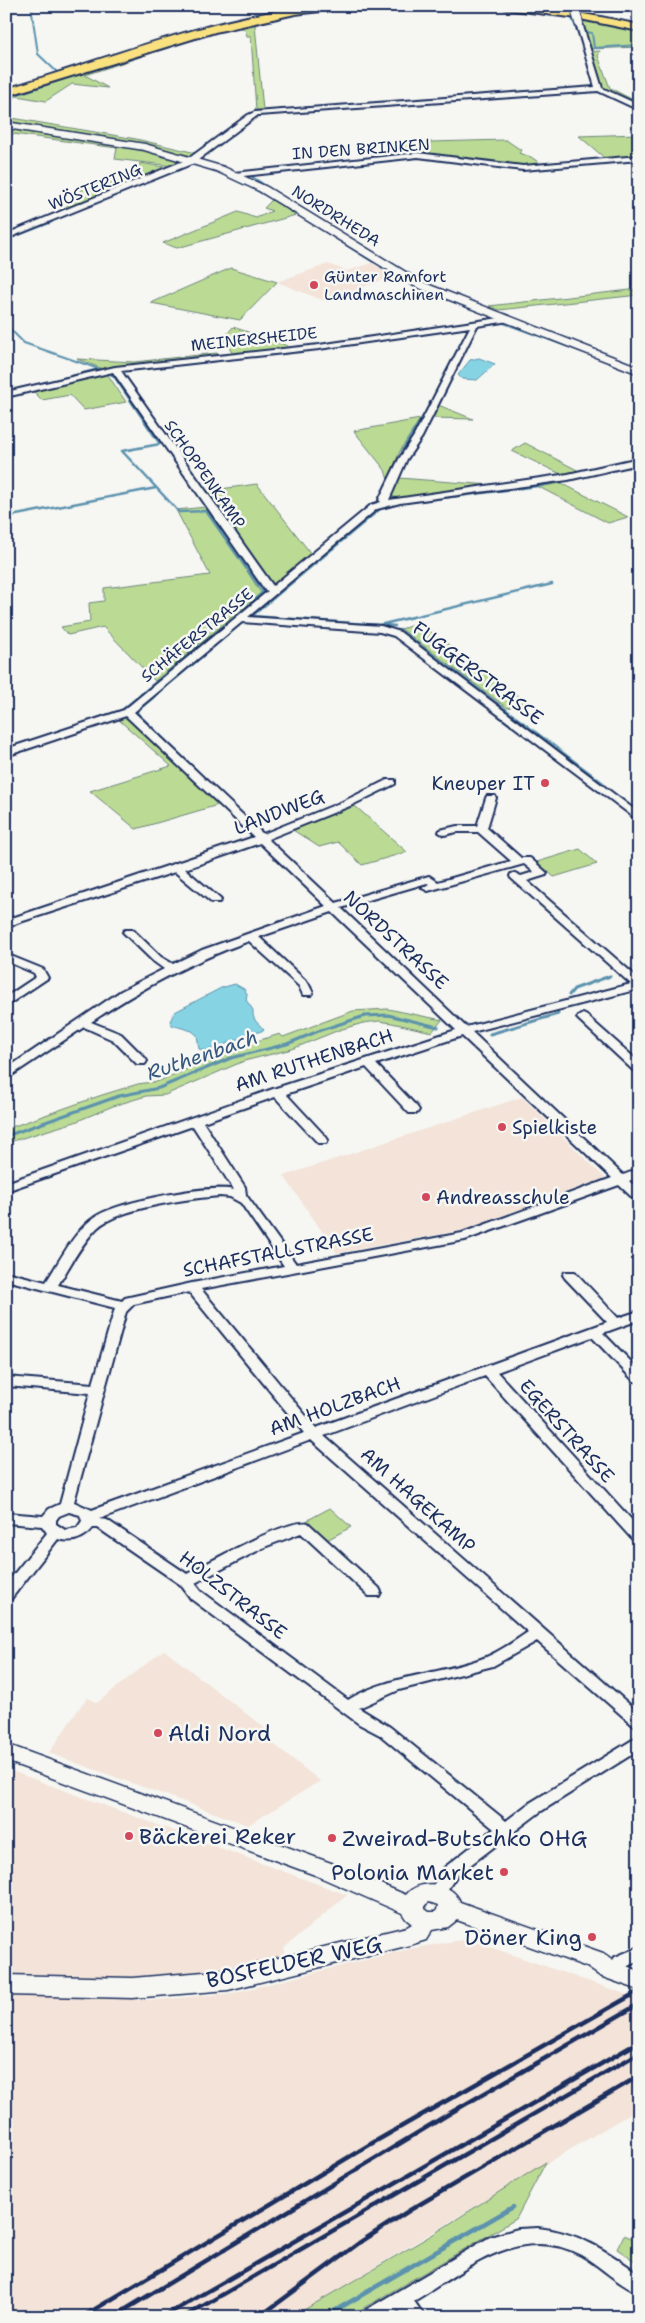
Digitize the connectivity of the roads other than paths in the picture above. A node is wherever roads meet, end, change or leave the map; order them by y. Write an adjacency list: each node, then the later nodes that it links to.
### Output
1 (337, 6): 6 (main road)
2 (506, 6): 4 (main road)
3 (574, 8): 5 (street, bridge)
4 (639, 28)
5 (599, 89): 7 (street); 10 (street, WÖSTERING)
6 (6, 92)
7 (639, 108)
8 (6, 125): 10 (main road, NORDRHEDA)
9 (639, 158): 11 (street, IN DEN BRINKEN)
10 (194, 160): 11 (main road, NORDRHEDA); 12 (street, WÖSTERING)
11 (234, 175): 13 (main road, NORDRHEDA)
12 (6, 237)
13 (506, 319): 14 (street, MEINERSHEIDE); 16 (main road, NORDRHEDA)
14 (473, 324): 15 (street, MEINERSHEIDE); 19 (street)
15 (115, 369): 17 (street, MEINERSHEIDE); 20 (street, SCHOPPENKAMP)
16 (639, 371)
17 (6, 395)
18 (639, 461): 19 (street, SCHÄFERSTRASSE)
19 (386, 503): 20 (street, SCHÄFERSTRASSE)
20 (275, 590): 21 (street, SCHÄFERSTRASSE)
21 (240, 619): 22 (street, SCHÄFERSTRASSE); 26 (street, FUGGERSTRASSE)
22 (128, 712): 23 (street, SCHÄFERSTRASSE); 29 (street, NORDSTRASSE)
23 (6, 753)
24 (391, 782): 29 (street, LANDWEG)
25 (491, 798): 27 (street)
26 (639, 818)
27 (481, 829): 28 (street); 30 (street)
28 (444, 832)
29 (262, 838): 32 (street, LANDWEG); 35 (street, NORDSTRASSE)
30 (519, 862): 31 (street); 33 (street)
31 (504, 866): 33 (street); 35 (street)
32 (176, 867): 34 (street); 36 (street, LANDWEG)
33 (519, 880): 41 (street)
34 (214, 900)
35 (334, 907): 38 (street); 46 (street, NORDSTRASSE)
36 (6, 926)
37 (129, 932): 40 (street)
38 (251, 936): 40 (street); 42 (street)
39 (6, 957): 43 (street)
40 (173, 969): 45 (street)
41 (639, 985): 46 (street, AM RUTHENBACH)
42 (307, 993)
43 (6, 1004)
44 (583, 1018): 49 (street)
45 (82, 1022): 47 (street); 50 (street)
46 (464, 1031): 48 (street, AM RUTHENBACH); 56 (street, NORDSTRASSE)
47 (141, 1062)
48 (367, 1062): 51 (street, AM RUTHENBACH); 52 (street)
49 (639, 1069)
50 (6, 1076)
51 (277, 1092): 53 (street, AM RUTHENBACH); 54 (street)
52 (413, 1110)
53 (195, 1120): 57 (street, AM RUTHENBACH); 58 (street)
54 (322, 1140)
55 (639, 1173): 56 (street, SCHAFSTALLSTRASSE)
56 (621, 1180): 59 (street, NORDSTRASSE); 60 (street, SCHAFSTALLSTRASSE)
57 (6, 1187)
58 (240, 1195): 60 (street); 63 (street)
59 (639, 1197)
60 (292, 1268): 64 (street, SCHAFSTALLSTRASSE)
61 (570, 1275): 67 (street)
62 (6, 1276): 63 (street)
63 (50, 1287): 65 (street)
64 (192, 1287): 65 (street, SCHAFSTALLSTRASSE); 73 (street, AM HAGEKAMP)
65 (123, 1306): 72 (street)
66 (639, 1315): 67 (street, AM HOLZBACH)
67 (616, 1324): 68 (street, AM HOLZBACH)
68 (595, 1332): 69 (street, AM HOLZBACH); 70 (street)
69 (488, 1371): 73 (street, AM HOLZBACH); 78 (street, EGERSTRASSE)
70 (639, 1378)
71 (6, 1381): 72 (street)
72 (99, 1389): 74 (street)
73 (314, 1435): 76 (street, AM HOLZBACH); 82 (street, AM HAGEKAMP)
74 (68, 1507): 76 (street); 77 (street)
75 (6, 1518): 77 (street)
76 (89, 1519): 77 (street); 79 (street, HOLZSTRASSE)
77 (51, 1527): 81 (street)
78 (636, 1529)
79 (186, 1581): 80 (street); 83 (street, HOLZSTRASSE)
80 (374, 1592)
81 (6, 1595)
82 (538, 1633): 83 (street); 84 (street, AM HAGEKAMP)
83 (348, 1708): 87 (street, HOLZSTRASSE)
84 (639, 1722)
85 (639, 1742): 87 (street)
86 (6, 1752): 88 (main road)
87 (506, 1830): 88 (street)
88 (431, 1907): 90 (main road); 92 (main road, BOSFELDER WEG)
89 (639, 1954): 90 (street)
90 (610, 1970): 91 (main road)
91 (639, 1981)
92 (6, 1985)
93 (639, 2284): 94 (street)
94 (401, 2299): 95 (street); 96 (street)
95 (371, 2317)
96 (416, 2317)

